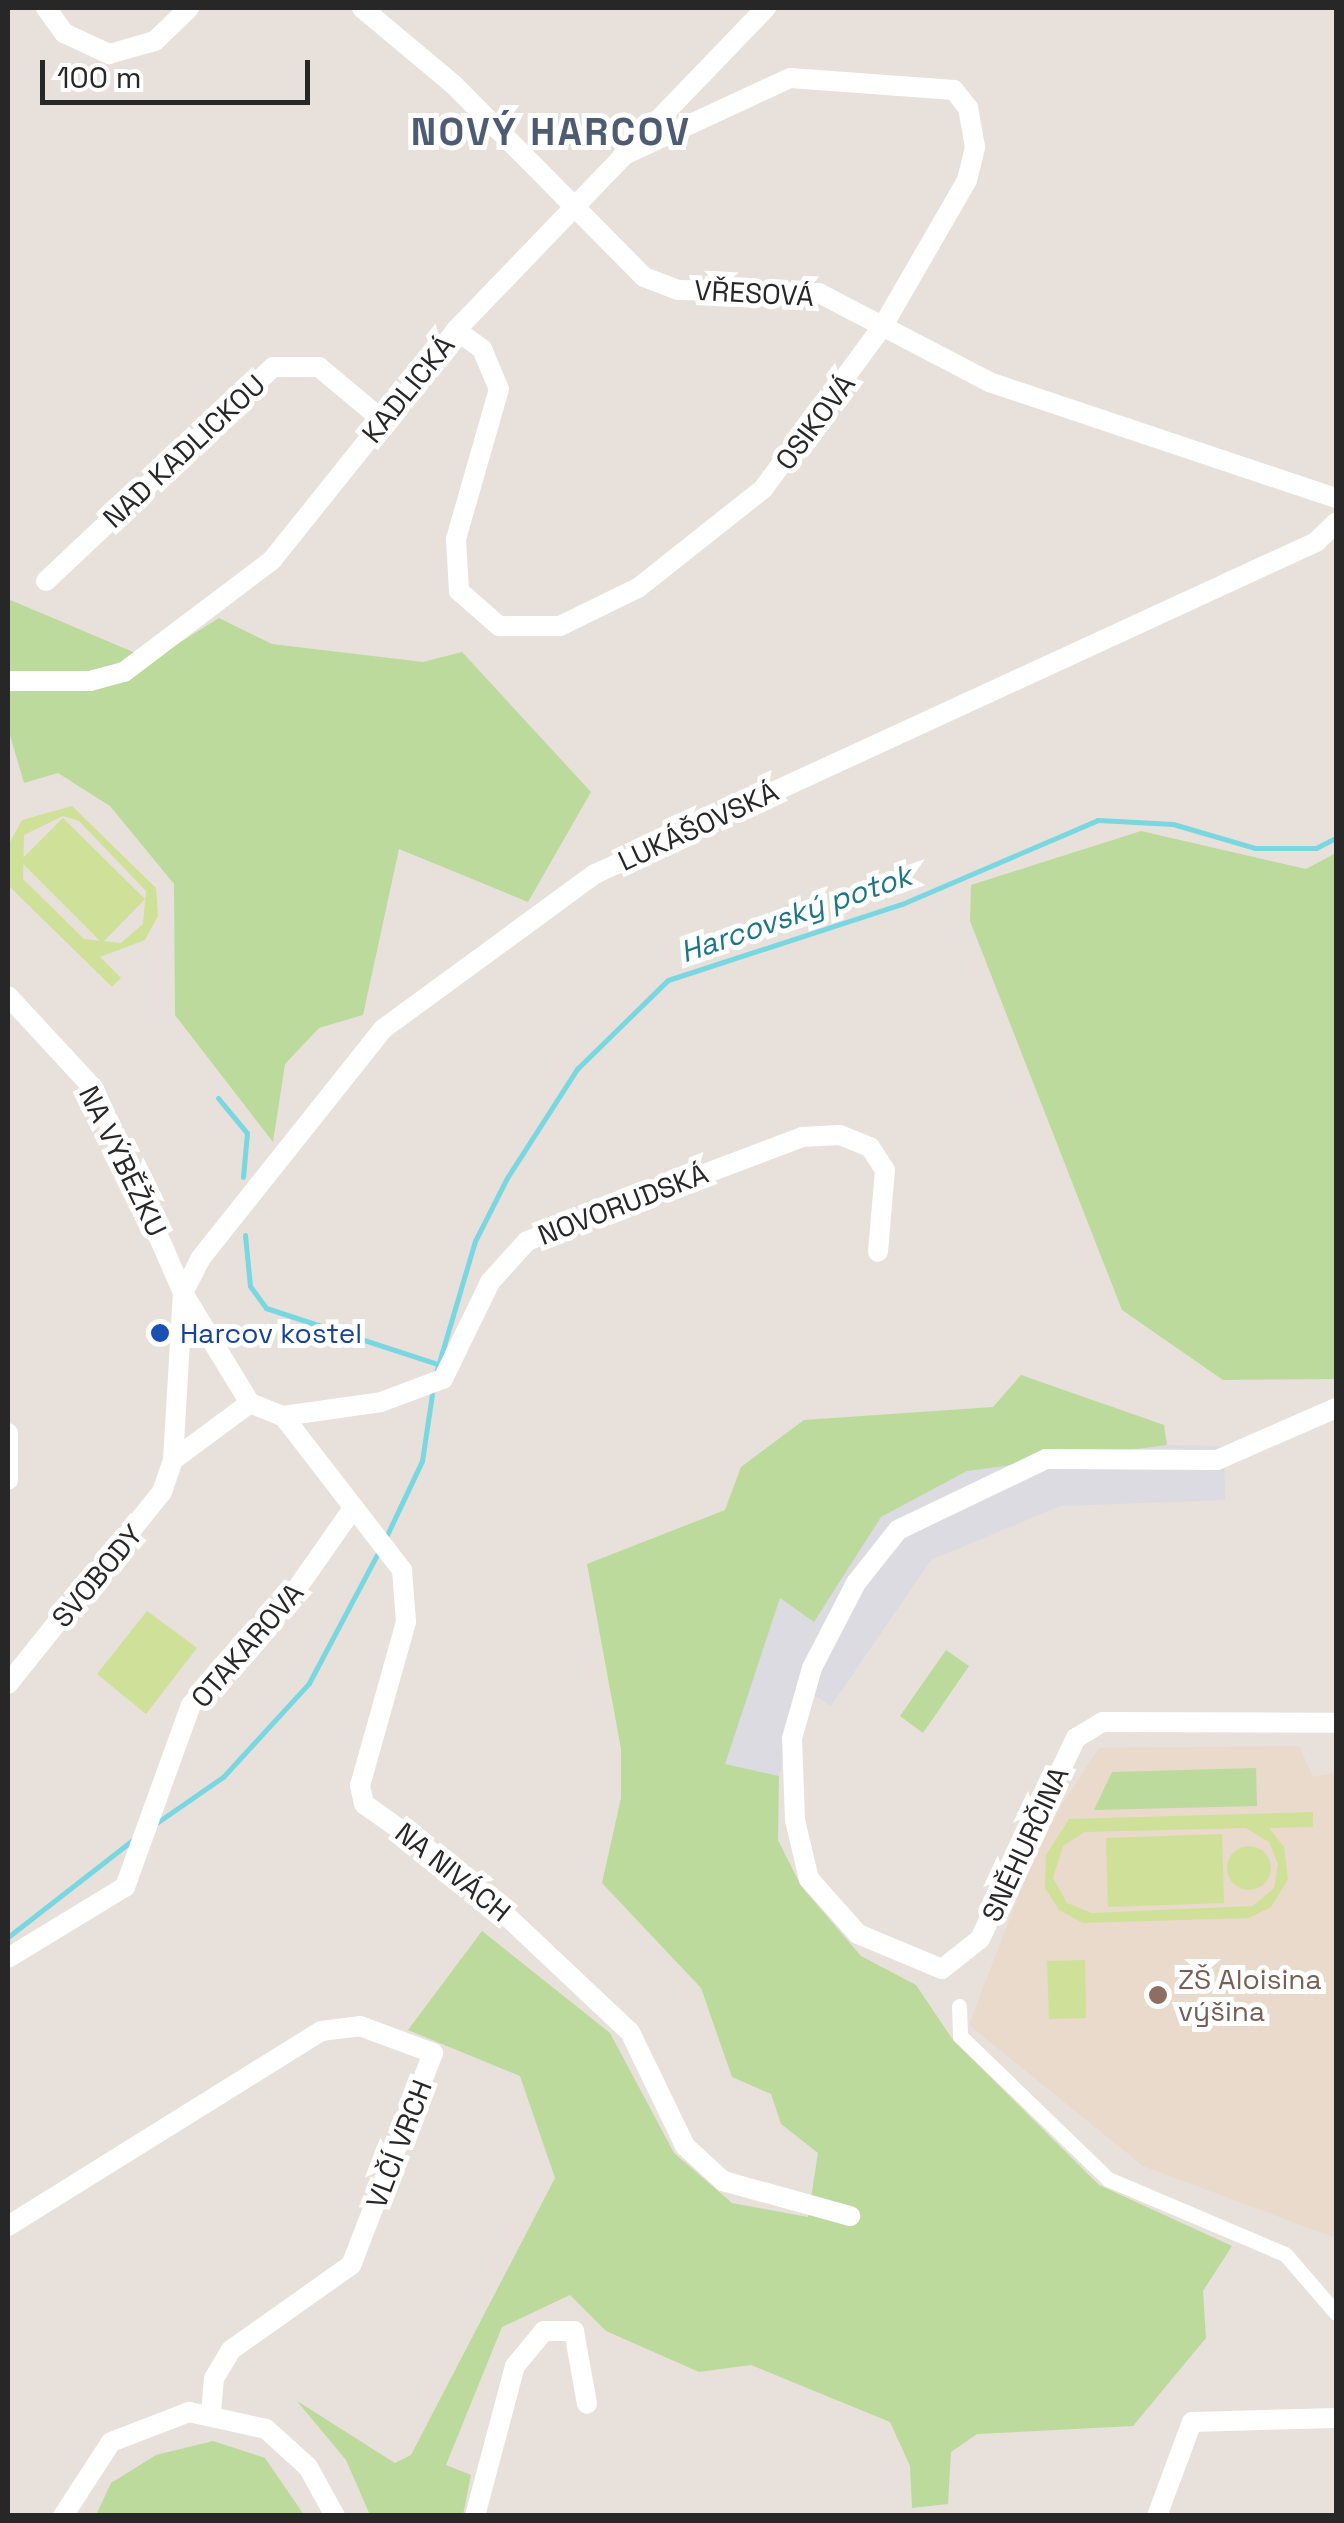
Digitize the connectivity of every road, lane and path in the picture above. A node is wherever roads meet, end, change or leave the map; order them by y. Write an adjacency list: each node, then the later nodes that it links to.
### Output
1 (46, 8): 2 (street)
2 (189, 8)
3 (362, 8): 6 (street, VŘESOVÁ)
4 (766, 8): 5 (street, KADLICKÁ)
5 (622, 156): 6 (street, KADLICKÁ); 7 (street, OSIKOVÁ)
6 (574, 205): 7 (street, VŘESOVÁ); 8 (street, KADLICKÁ)
7 (884, 324): 8 (street, OSIKOVÁ); 10 (street, VŘESOVÁ)
8 (456, 330): 9 (street, KADLICKÁ)
9 (380, 418): 12 (street, NAD KADLICKOU); 13 (street, KADLICKÁ)
10 (1336, 498)
11 (1336, 522): 16 (street, LUKÁŠOVSKÁ)
12 (46, 581)
13 (8, 681)
14 (8, 996): 16 (street, NA VÝBĚŽKU)
15 (878, 1252): 19 (street, NOVORUDSKÁ)
16 (183, 1293): 17 (street); 21 (street, SVOBODY)
17 (250, 1402): 19 (street); 21 (street, SVOBODY)
18 (1336, 1408): 25 (street, SNĚHURČINA)
19 (283, 1416): 23 (street, NA NIVÁCH)
20 (8, 1433): 22 (street)
21 (172, 1460): 24 (street, SVOBODY)
22 (8, 1480)
23 (354, 1507): 26 (street, OTAKAROVA); 28 (street, NA NIVÁCH)
24 (8, 1684)
25 (1336, 1723)
26 (8, 1958)
27 (959, 2006): 30 (street)
28 (850, 2216)
29 (8, 2226): 32 (street, VLČÍ VRCH)
30 (1336, 2313)
31 (587, 2404): 36 (street)
32 (212, 2412): 34 (street); 35 (street)
33 (1336, 2418): 37 (street)
34 (63, 2516)
35 (335, 2516)
36 (475, 2516)
37 (1158, 2516)

